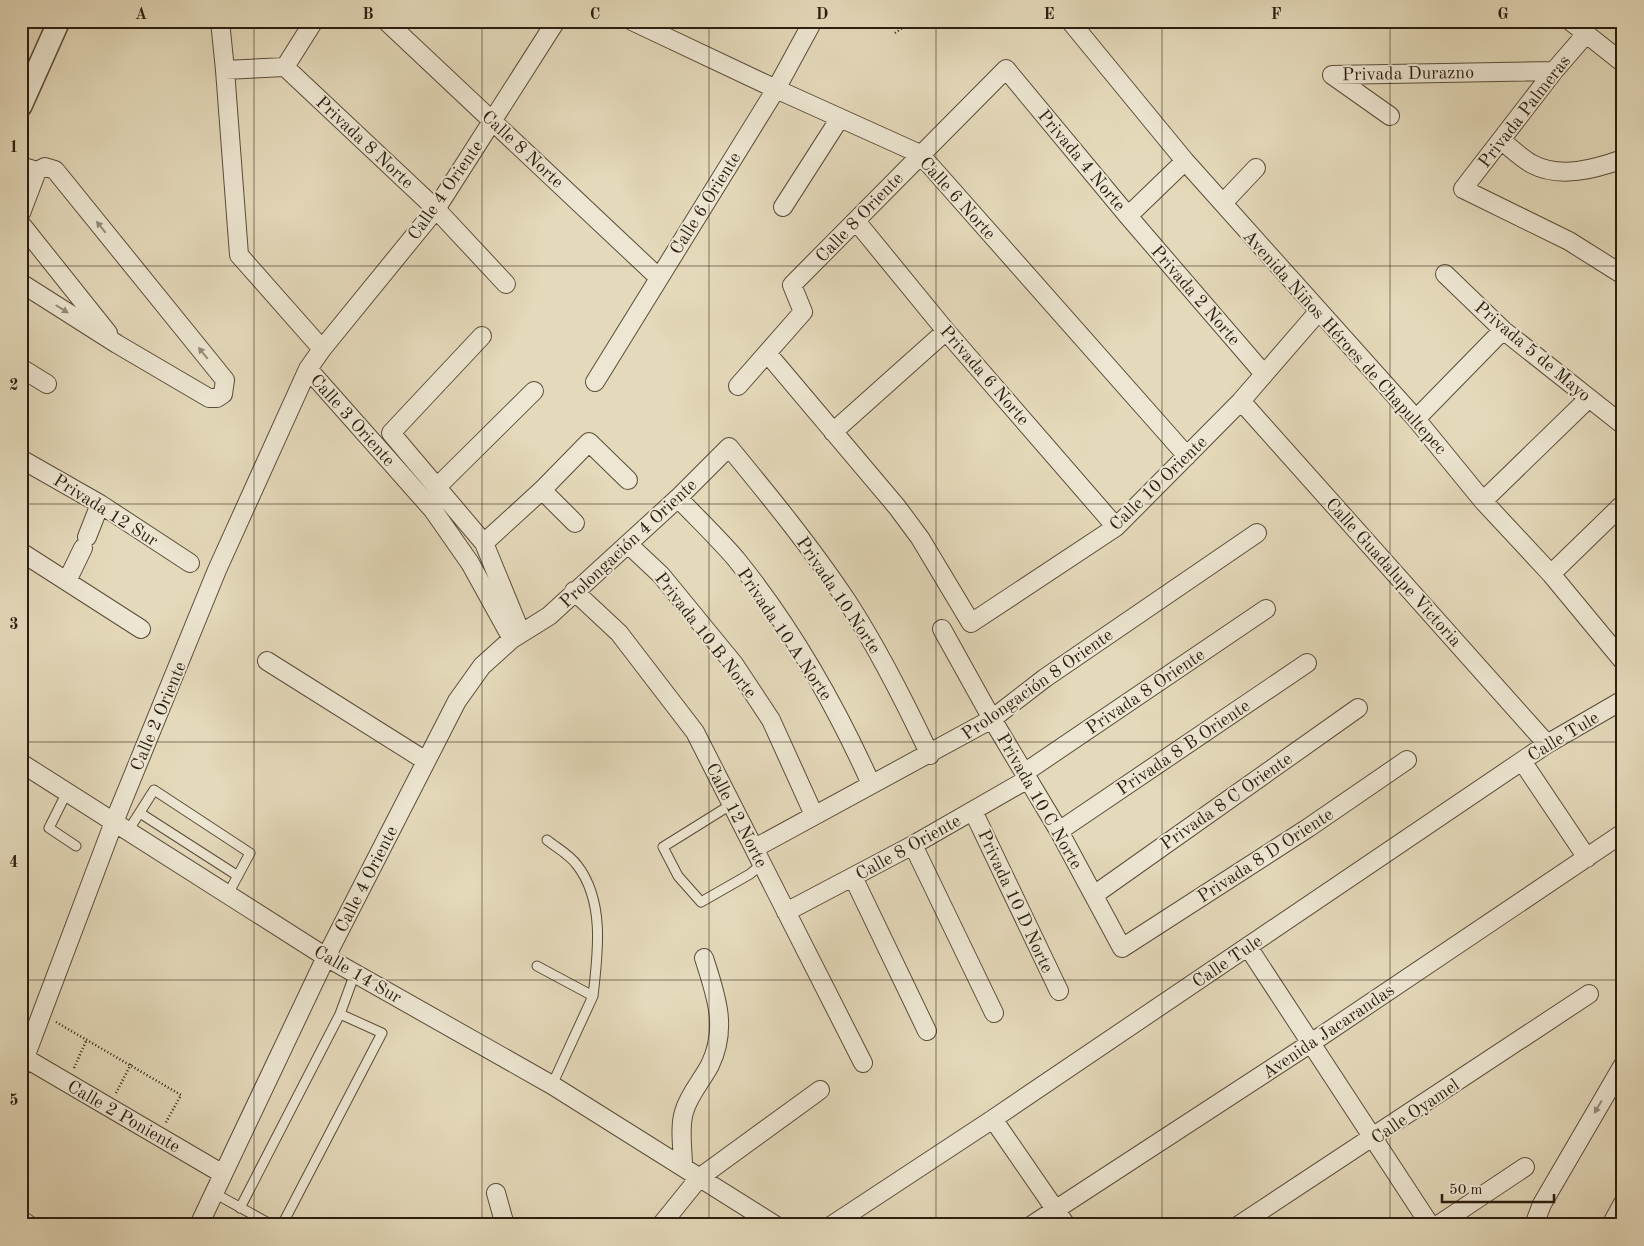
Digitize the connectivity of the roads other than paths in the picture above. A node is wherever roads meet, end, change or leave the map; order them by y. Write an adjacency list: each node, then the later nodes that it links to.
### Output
1 (59, 21): 17 (street)
2 (220, 21): 14 (street, Calle 3 Oriente)
3 (314, 21): 12 (street)
4 (386, 21): 20 (street, Calle 8 Norte)
5 (556, 21): 20 (street, Calle 4 Oriente)
6 (632, 21): 16 (street, Calle 6 Norte)
7 (813, 21): 16 (street, Calle 6 Oriente)
8 (1070, 21): 24 (street, Avenida Niños Héroes de Chapultepec)
9 (1570, 21): 10 (street)
10 (1586, 34): 11 (street); 15 (street, Privada Palmeras)
11 (1623, 64)
12 (285, 67): 14 (street); 29 (street, Privada 8 Norte)
13 (1006, 69): 22 (street, Calle 8 Oriente); 31 (street, Privada 4 Norte)
14 (226, 70): 44 (street, Calle 3 Oriente)
15 (1554, 71): 18 (street, Privada Durazno); 21 (street, Privada Palmeras)
16 (776, 89): 19 (street, Calle 6 Norte); 36 (street, Calle 6 Oriente)
17 (21, 106)
18 (1390, 116)
19 (840, 118): 22 (street, Calle 6 Norte); 28 (street)
20 (493, 121): 29 (street, Calle 4 Oriente); 36 (street, Calle 8 Norte)
21 (1501, 140): 23 (street); 35 (street, Privada Palmeras)
22 (920, 154): 32 (street, Calle 8 Oriente); 59 (street, Calle 6 Norte)
23 (1623, 159)
24 (1185, 161): 27 (street, Avenida Niños Héroes de Chapultepec); 31 (street, Privada 4 Norte)
25 (29, 168): 30 (street); 43 (street, one-way to 25)
26 (1256, 168): 27 (street)
27 (1223, 203): 39 (street, Avenida Niños Héroes de Chapultepec)
28 (783, 207)
29 (436, 209): 38 (street, Privada 8 Norte); 44 (street, Calle 4 Oriente)
30 (21, 213)
31 (1128, 216): 48 (street, Privada 2 Norte)
32 (856, 221): 41 (street, Privada 6 Norte); 45 (street, Calle 8 Oriente)
33 (21, 224): 43 (street)
34 (1446, 274): 40 (street, Privada 5 de Mayo)
35 (1623, 275)
36 (658, 277): 49 (street, Calle 6 Oriente)
37 (21, 283): 43 (street, one-way to 43)
38 (506, 284)
39 (1318, 312): 48 (street, Calle 10 Oriente); 55 (street, Avenida Niños Héroes de Chapultepec)
40 (1503, 330): 53 (street, Privada 5 de Mayo); 55 (street)
41 (946, 331): 57 (street); 69 (street, Privada 6 Norte)
42 (482, 336): 62 (street)
43 (117, 344)
44 (322, 349): 47 (street, Calle 3 Oriente)
45 (768, 353): 51 (street, Calle 8 Oriente); 57 (street)
46 (21, 368): 50 (street)
47 (308, 369): 81 (street, Calle 3 Oriente); 101 (street, Calle 2 Oriente)
48 (1264, 374): 54 (street, Calle 10 Oriente)
49 (595, 382)
50 (48, 384)
51 (738, 386)
52 (534, 391): 62 (street)
53 (1588, 399): 56 (street, Privada 5 de Mayo); 65 (street)
54 (1241, 401): 59 (street, Calle 10 Oriente); 88 (street, Calle Guadalupe Victoria)
55 (1416, 419): 65 (street, Avenida Niños Héroes de Chapultepec)
56 (1623, 425)
57 (833, 432): 69 (street, Calle 10 Oriente)
58 (729, 447): 64 (street, Prolongación 4 Oriente); 89 (street, Privada 10 Norte)
59 (1187, 456): 69 (street, Calle 10 Oriente)
60 (21, 459): 66 (street, Privada 12 Sur)
61 (628, 480): 63 (street)
62 (438, 486): 71 (street)
63 (542, 490): 68 (street); 71 (street)
64 (678, 498): 72 (street, Prolongación 4 Oriente); 95 (street, Privada 10 A Norte)
65 (1483, 501): 75 (street, Avenida Niños Héroes de Chapultepec)
66 (100, 504): 74 (street, Privada 12 Sur); 76 (street)
67 (1623, 504): 75 (street)
68 (575, 523)
69 (1116, 527)
70 (1257, 533): 87 (street, Prolongación 8 Oriente)
71 (484, 543): 81 (street)
72 (628, 544): 77 (street, Prolongación 4 Oriente); 100 (street, Privada 10 B Norte)
73 (21, 552): 76 (street)
74 (190, 563)
75 (1551, 574): 83 (street, Avenida Niños Héroes de Chapultepec)
76 (67, 581): 80 (street)
77 (574, 591): 81 (street, Prolongación 4 Oriente); 97 (street, Calle 12 Norte)
78 (1266, 609): 94 (street, Privada 8 Oriente)
79 (942, 628): 87 (street, Privada 10 C Norte)
80 (140, 629)
81 (516, 636): 91 (street, Calle 4 Oriente)
82 (267, 661): 91 (street)
83 (1623, 661)
84 (1307, 663): 102 (street, Privada 8 B Oriente)
85 (1623, 700): 88 (street, Calle Tule)
86 (1358, 708): 112 (street, Privada 8 C Oriente)
87 (992, 720): 89 (street, Prolongación 8 Oriente); 94 (street, Privada 10 C Norte)
88 (1547, 744): 92 (street, Calle Tule)
89 (930, 755): 95 (street, Prolongación 8 Oriente)
90 (1408, 760): 115 (street, Privada 8 D Oriente)
91 (426, 761): 116 (street, Calle 4 Oriente)
92 (1522, 761): 108 (street); 114 (street, Calle Tule)
93 (21, 763): 96 (street, Calle 14 Sur)
94 (1026, 776): 98 (street, Calle 8 Oriente); 102 (street, Privada 10 C Norte)
95 (871, 784): 100 (street, Prolongación 8 Oriente)
96 (67, 792): 101 (street, Calle 14 Sur); 106 (lane)
97 (732, 804): 107 (street, Calle 12 Norte); 107 (lane)
98 (973, 811): 105 (street, Calle 8 Oriente); 120 (street, Privada 10 D Norte)
99 (140, 813): 101 (lane); 109 (lane); 109 (lane)
100 (814, 815): 107 (street, Prolongación 8 Oriente)
101 (121, 827): 111 (street, Calle 14 Sur); 127 (street, Calle 2 Oriente)
102 (1059, 831): 112 (street, Privada 10 C Norte)
103 (1623, 833): 108 (street, Avenida Jacarandas)
104 (547, 840): 122 (lane)
105 (913, 845): 110 (street, Calle 8 Oriente); 123 (street)
106 (76, 846)
107 (758, 856): 113 (street, Calle 12 Norte)
108 (1587, 858): 126 (street, Avenida Jacarandas)
109 (238, 876): 111 (lane)
110 (853, 877): 113 (street, Calle 8 Oriente); 125 (street)
111 (228, 894): 116 (street, Calle 14 Sur)
112 (1094, 894): 115 (street, Privada 10 C Norte)
113 (786, 912): 128 (street, Calle 12 Norte)
114 (1248, 947): 126 (street); 132 (street, Calle Tule)
115 (1122, 948)
116 (326, 957): 119 (street, Calle 14 Sur); 136 (street, Calle 4 Oriente)
117 (704, 958): 134 (street)
118 (537, 966): 122 (lane)
119 (355, 973): 124 (lane); 130 (street, Calle 14 Sur)
120 (1059, 991)
121 (1589, 994): 133 (street, Calle Oyamel)
122 (593, 996): 130 (lane)
123 (994, 1013)
124 (340, 1014): 141 (lane); 147 (lane)
125 (927, 1031)
126 (1311, 1043): 133 (street); 142 (street, Avenida Jacarandas)
127 (23, 1063): 136 (street, Calle 2 Poniente)
128 (863, 1063)
129 (1623, 1065): 157 (street, one-way to 157)
130 (552, 1085): 134 (street, Calle 14 Sur)
131 (820, 1090): 137 (street)
132 (993, 1119): 142 (street); 151 (street, Calle Tule)
133 (1374, 1138): 154 (street, Calle Oyamel); 155 (street)
134 (683, 1166): 137 (street, Calle 14 Sur)
135 (1525, 1167): 156 (street)
136 (223, 1174): 138 (street, Calle 4 Oriente)
137 (699, 1178): 149 (street); 150 (street, Calle 14 Sur)
138 (214, 1193): 141 (lane); 145 (street, Calle 4 Oriente)
139 (496, 1193): 148 (street)
140 (1623, 1203): 158 (street)
141 (240, 1208): 146 (lane)
142 (1055, 1210): 152 (street, Avenida Jacarandas); 153 (street)
143 (21, 1220): 144 (street)
144 (29, 1225)
145 (199, 1225)
146 (272, 1225)
147 (282, 1225)
148 (505, 1225)
149 (662, 1225)
150 (775, 1225)
151 (832, 1225)
152 (1032, 1225)
153 (1066, 1225)
154 (1239, 1225)
155 (1430, 1225)
156 (1438, 1225)
157 (1534, 1225)
158 (1611, 1225)

